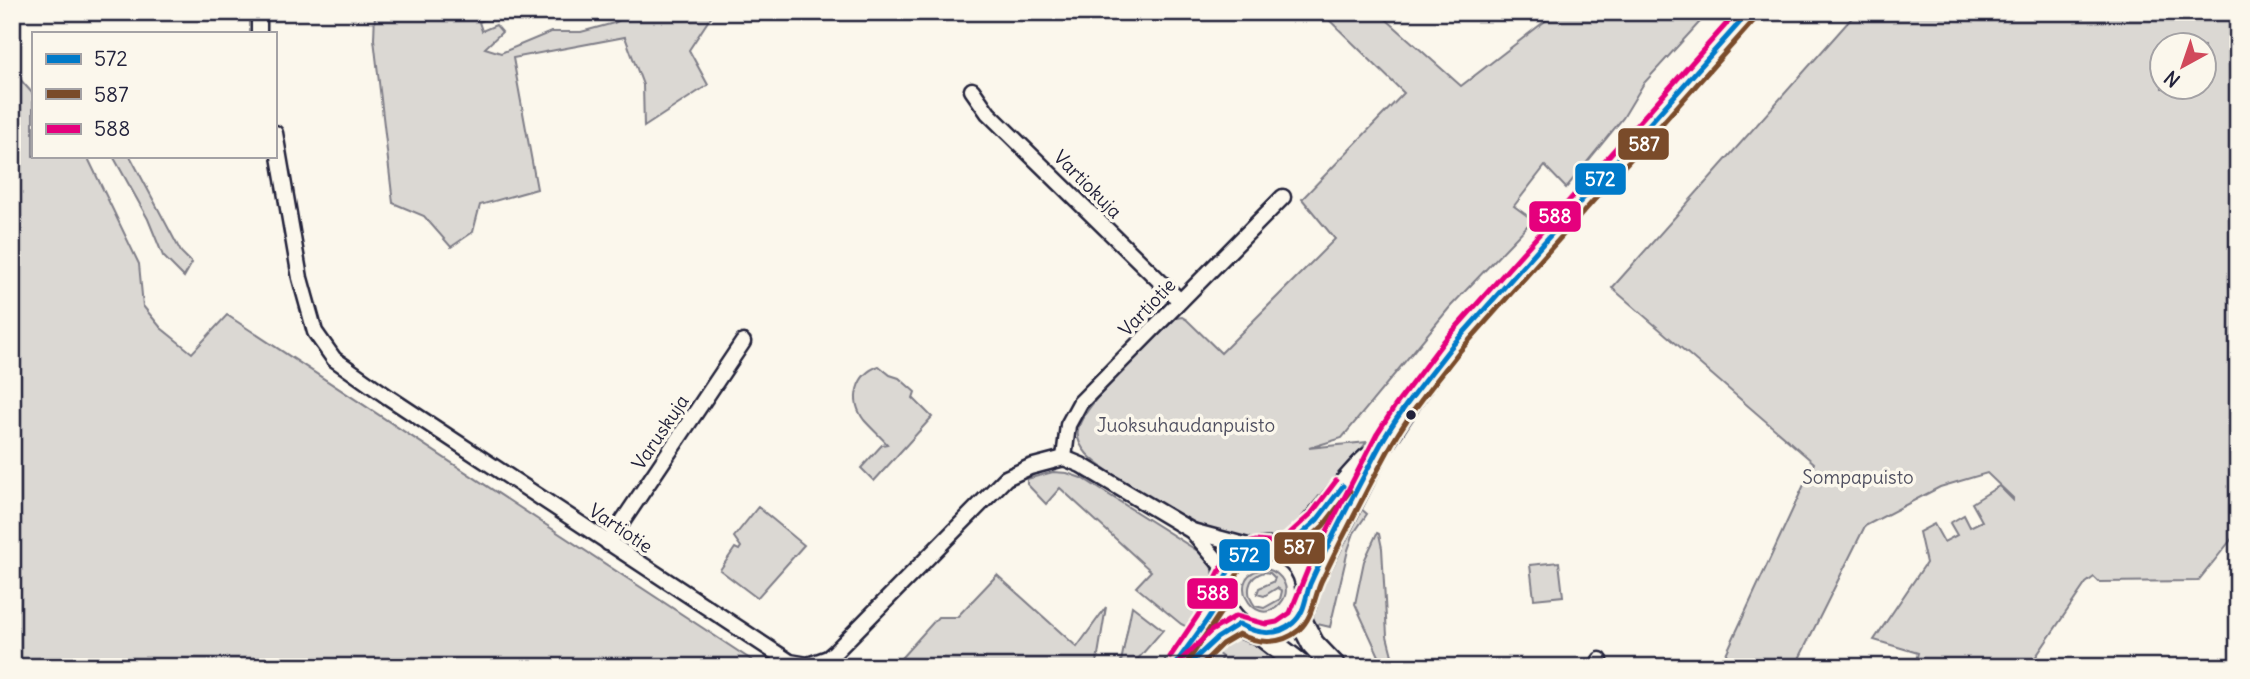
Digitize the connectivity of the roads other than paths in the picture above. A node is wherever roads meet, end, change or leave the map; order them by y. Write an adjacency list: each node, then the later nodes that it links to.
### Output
1 (259, 12): 3 (street)
2 (1749, 12): 9 (main road)
3 (260, 32)
4 (972, 90): 7 (street, Vartiokuja)
5 (276, 139): 12 (street, Vartiotie)
6 (1283, 197): 7 (street, Vartiotie)
7 (1180, 302): 10 (street, Vartiotie)
8 (743, 342): 12 (street, Varuskuja)
9 (1378, 450): 14 (main road); 16 (main road)
10 (1063, 458): 11 (street); 12 (street, Vartiotie)
11 (1192, 531): 13 (street); 15 (street)
12 (608, 543)
13 (1259, 549): 14 (main road); 15 (main road)
14 (1282, 552): 16 (main road)
15 (1227, 572): 17 (main road)
16 (1308, 589): 18 (main road)
17 (1223, 593): 19 (main road); 20 (main road)
18 (1299, 617): 19 (main road); 23 (main road)
19 (1249, 628): 21 (main road); 22 (main road)
20 (1175, 667)
21 (1186, 667)
22 (1303, 667)
23 (1335, 667)

